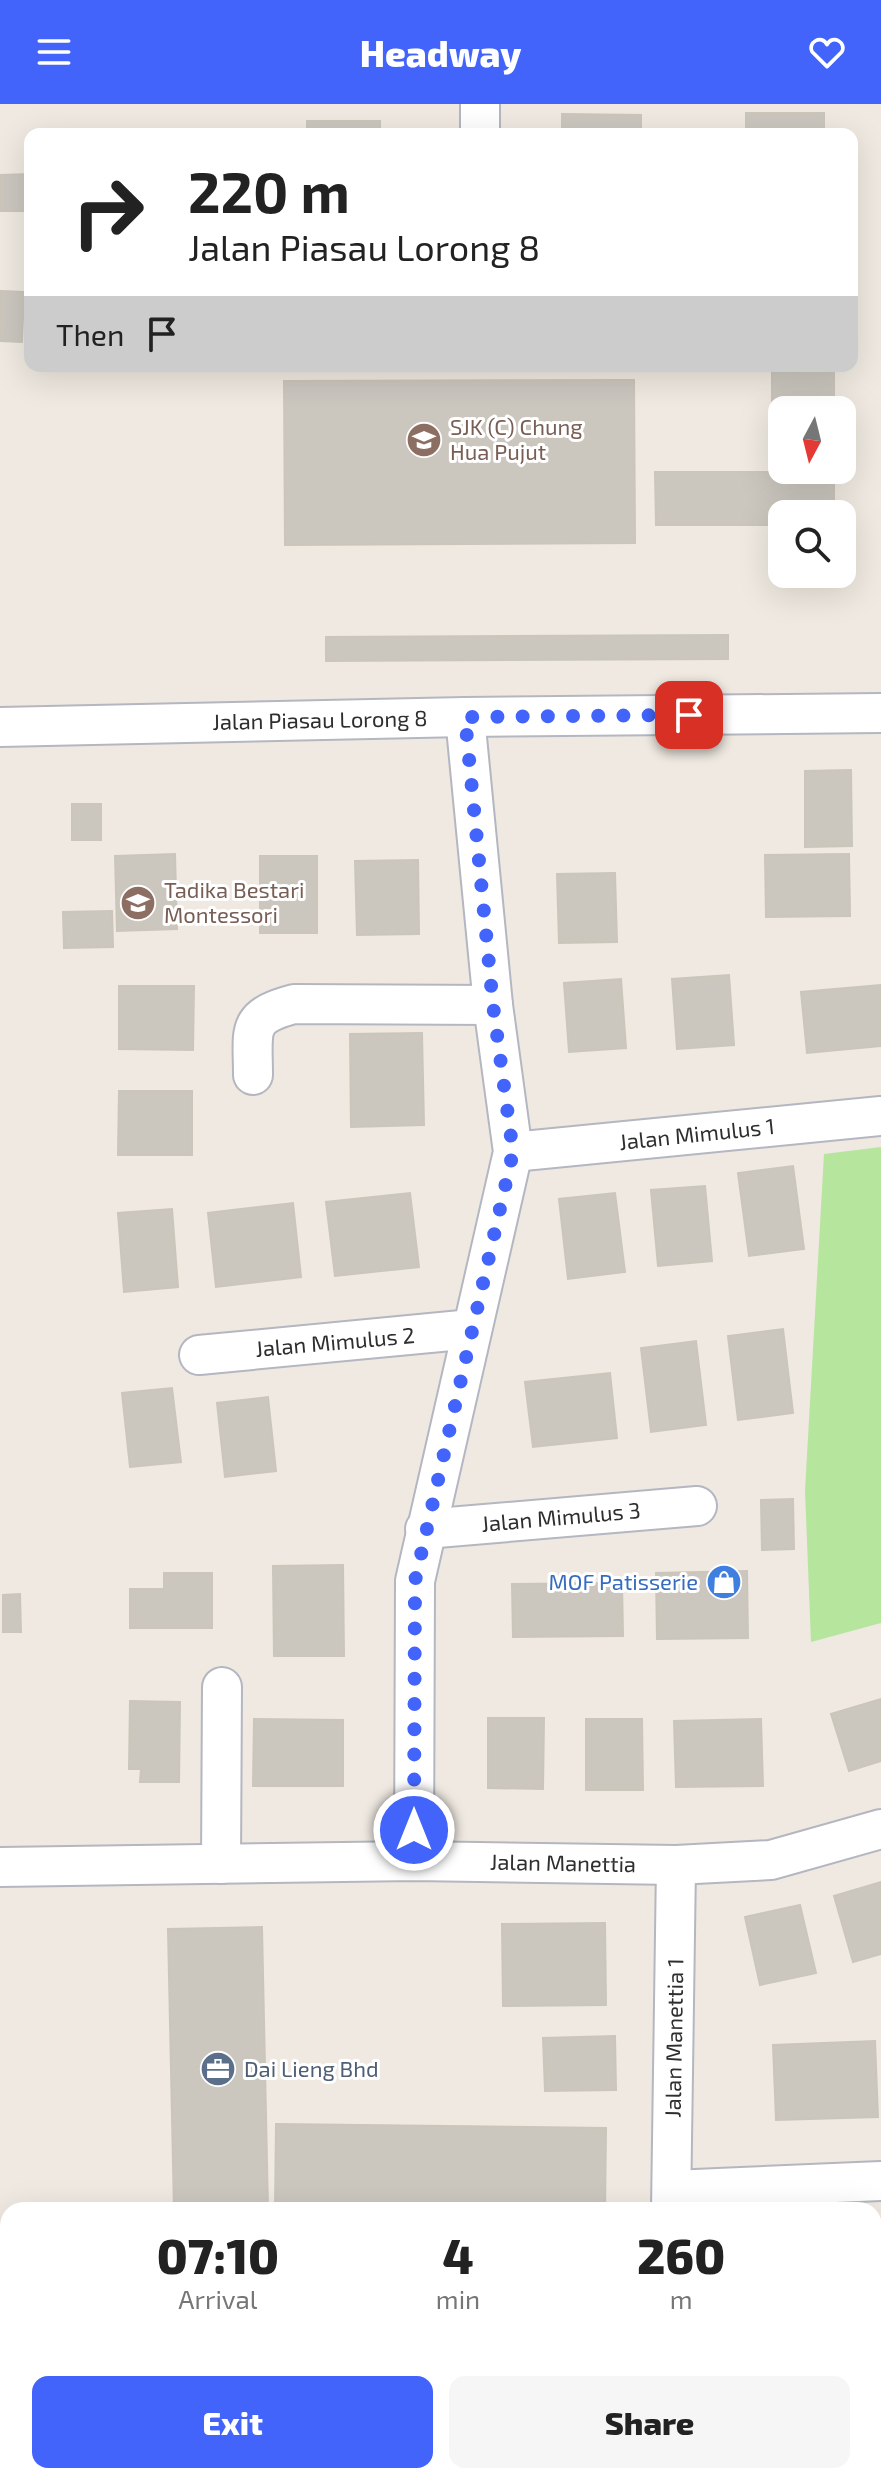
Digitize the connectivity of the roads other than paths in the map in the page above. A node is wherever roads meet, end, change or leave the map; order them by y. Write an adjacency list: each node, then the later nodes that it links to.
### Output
1 (480, 104): 2 (street)
2 (480, 128)
3 (881, 713): 4 (street, Jalan Piasau Lorong 8)
4 (465, 717): 5 (street, Jalan Piasau Lorong 8); 6 (street)
5 (0, 727)
6 (493, 1005): 7 (street); 9 (street)
7 (253, 1075)
8 (881, 1116): 9 (street, Jalan Mimulus 1)
9 (513, 1152): 10 (street)
10 (472, 1329): 11 (street, Jalan Mimulus 2); 13 (street)
11 (199, 1355)
12 (697, 1506): 13 (street, Jalan Mimulus 3)
13 (425, 1529): 16 (street)
14 (222, 1687): 17 (street)
15 (881, 1829): 18 (street, Jalan Manettia)
16 (414, 1861): 17 (street, Jalan Manettia); 18 (street, Jalan Manettia)
17 (221, 1864): 19 (street, Jalan Manettia)
18 (676, 1865): 21 (street, Jalan Manettia 1)
19 (0, 1867)
20 (881, 2181): 21 (street)
21 (672, 2200)

